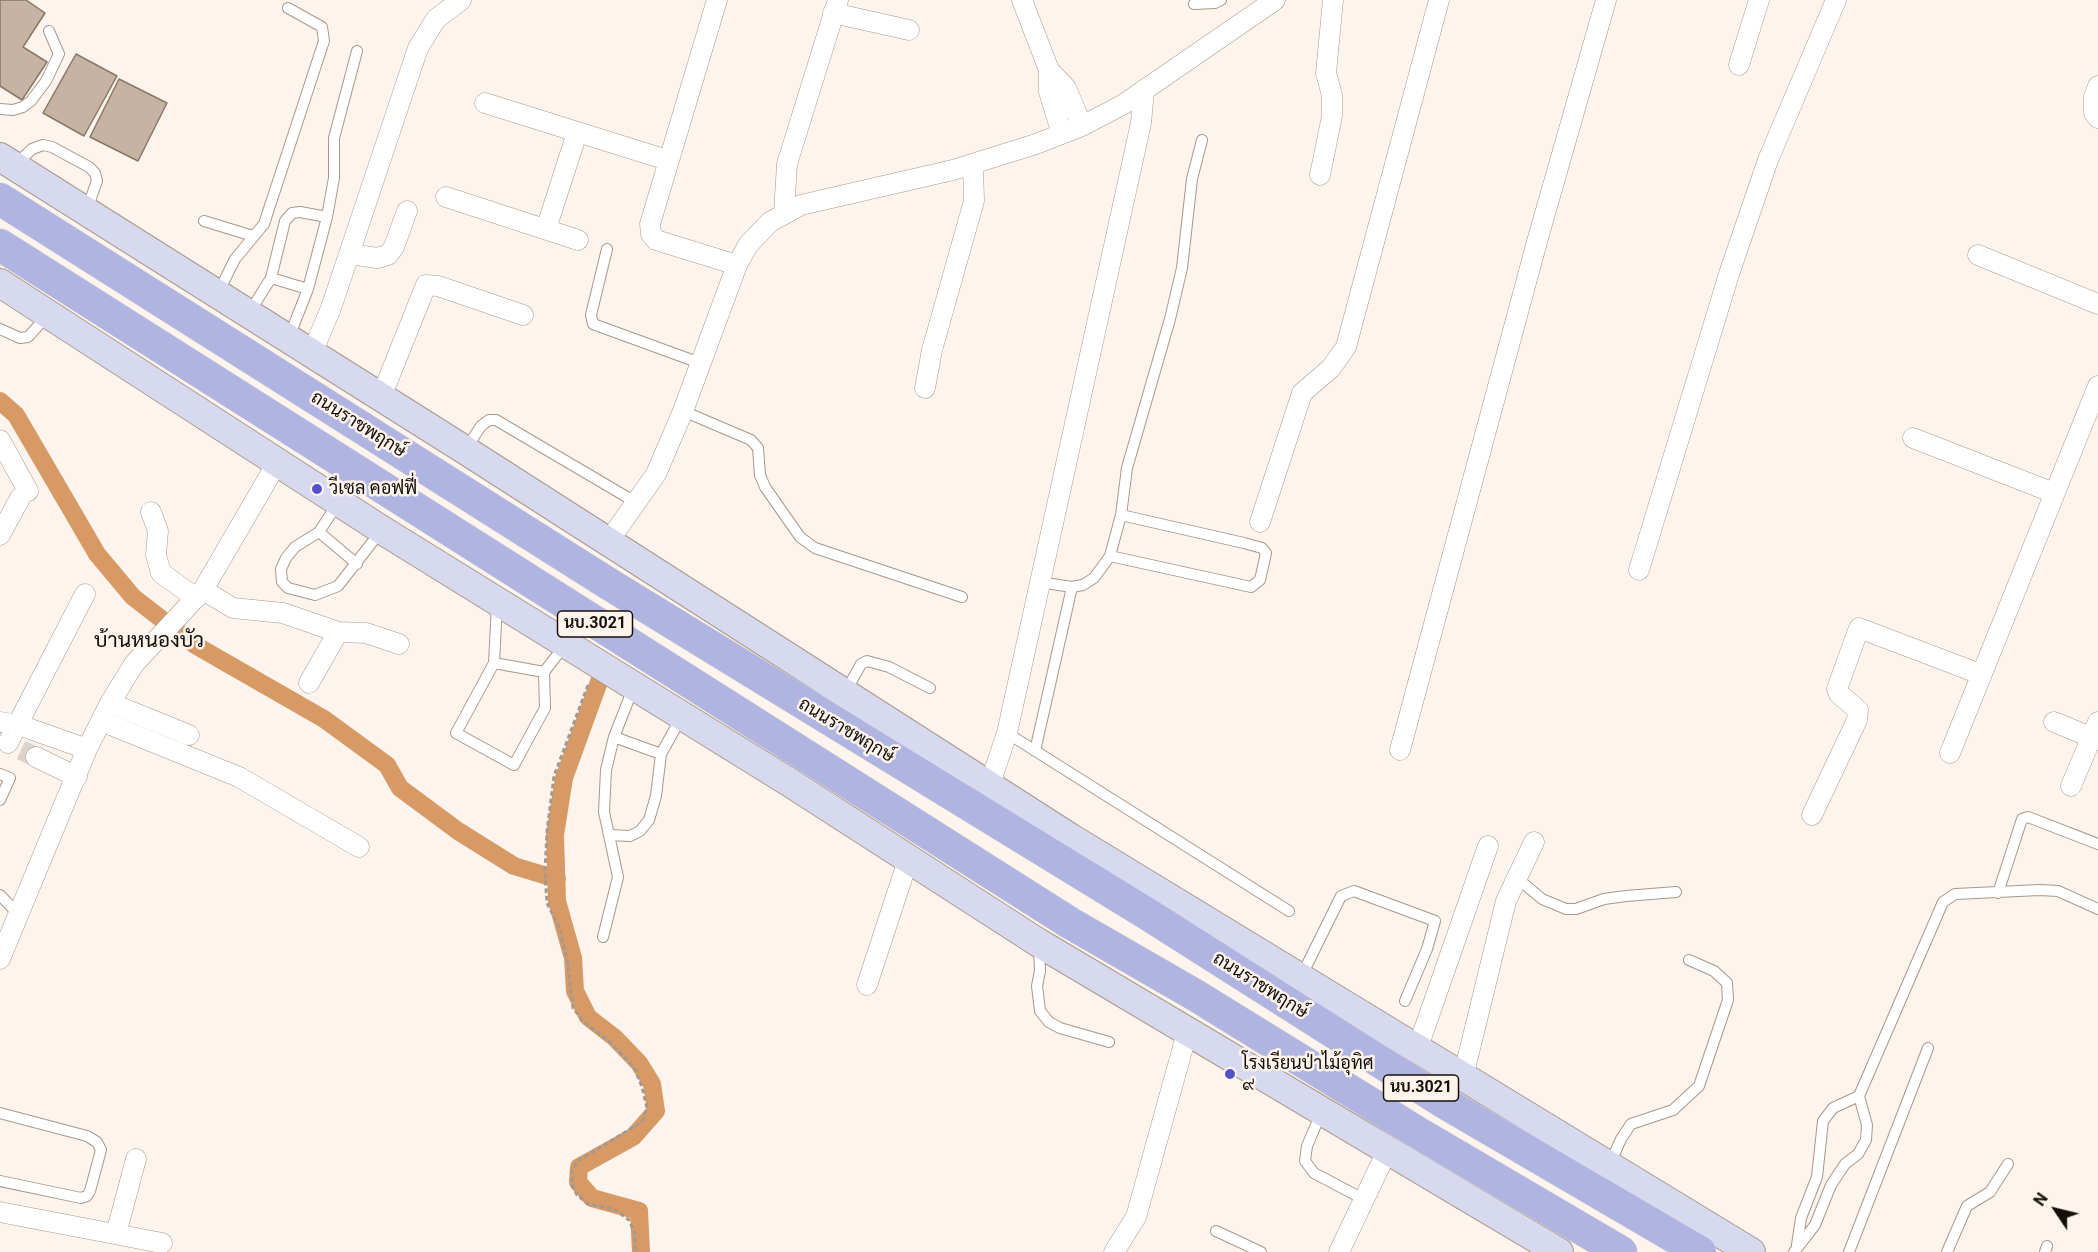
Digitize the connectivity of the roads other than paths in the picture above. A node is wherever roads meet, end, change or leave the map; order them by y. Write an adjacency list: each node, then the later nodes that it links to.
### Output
1 (461, 0): 44 (street)
2 (717, 0): 28 (street)
3 (1022, 0): 18 (street)
4 (1221, 0): 11 (lane)
5 (1275, 0): 20 (street)
6 (1333, 0): 31 (street)
7 (1439, 0): 72 (street)
8 (1606, 0): 106 (street)
9 (1759, 0): 17 (street)
10 (1836, 0): 79 (street)
11 (1194, 4)
12 (836, 7): 14 (street); 36 (street)
13 (288, 8): 40 (lane)
14 (909, 30)
15 (49, 31): 22 (lane)
16 (357, 51): 37 (lane)
17 (1739, 65)
18 (1049, 70): 24 (street); 26 (street)
19 (2098, 86): 23 (street)
20 (1144, 90): 24 (street); 80 (street)
21 (485, 104): 25 (street)
22 (0, 109)
23 (2098, 118)
24 (1082, 126): 26 (street)
25 (577, 133): 28 (street); 39 (street)
26 (1062, 134): 30 (street)
27 (1202, 140): 71 (lane)
28 (667, 160): 46 (street)
29 (7, 162): 35 (main road, ถนนราชพฤกษ์); 35 (lane)
30 (973, 164): 36 (street); 60 (street)
31 (1320, 175)
32 (446, 196): 39 (street)
33 (0, 199): 129 (main road, ถนนราชพฤกษ์ / นบ.3021)
34 (407, 211): 44 (street)
35 (85, 212): 50 (main road, ถนนราชพฤกษ์)
36 (784, 213): 46 (street)
37 (327, 217): 47 (lane); 49 (lane)
38 (204, 221): 40 (lane)
39 (546, 230): 41 (street)
40 (253, 236): 50 (lane)
41 (578, 240)
42 (0, 245): 137 (main road, นบ.3021)
43 (607, 249): 58 (lane)
44 (350, 254): 57 (street)
45 (1978, 255): 51 (street)
46 (737, 265): 58 (street)
47 (271, 278): 49 (lane); 53 (lane)
48 (0, 283): 52 (main road, นบ.3021)
49 (308, 289): 56 (lane)
50 (218, 294): 53 (main road, ถนนราชพฤกษ์)
51 (2098, 304)
52 (48, 313): 55 (lane); 66 (main road, นบ.3021)
53 (249, 313): 56 (main road, ถนนราชพฤกษ์)
54 (523, 315): 61 (street)
55 (0, 329)
56 (288, 338): 57 (main road, ถนนราชพฤกษ์)
57 (312, 353): 61 (main road, ถนนราชพฤกษ์)
58 (700, 363): 62 (street)
59 (2098, 386): 67 (street)
60 (926, 387)
61 (381, 397): 65 (main road, ถนนราชพฤกษ์)
62 (683, 411): 69 (street); 83 (lane)
63 (1913, 438): 67 (street)
64 (0, 440): 75 (street)
65 (465, 450): 69 (lane); 76 (main road, ถนนราชพฤกษ์)
66 (277, 463): 68 (main road, นบ.3021); 84 (street)
67 (2054, 493): 91 (street)
68 (338, 502): 73 (main road, นบ.3021); 74 (lane)
69 (637, 503): 76 (street)
70 (151, 512): 84 (street)
71 (1121, 515): 77 (lane); 77 (lane)
72 (1260, 522)
73 (382, 530): 78 (lane); 85 (main road, นบ.3021)
74 (319, 532): 78 (lane); 78 (lane)
75 (0, 535)
76 (608, 542): 95 (main road, ถนนราชพฤกษ์)
77 (1110, 556): 81 (lane)
78 (357, 564)
79 (1640, 570)
80 (1039, 582): 81 (lane); 101 (street)
81 (1072, 587): 107 (lane)
82 (84, 594): 99 (street)
83 (962, 597)
84 (194, 600): 86 (street); 96 (street)
85 (497, 601): 88 (main road, นบ.3021); 89 (lane)
86 (338, 632): 87 (street); 92 (street)
87 (399, 644)
88 (565, 644): 90 (lane); 93 (main road, นบ.3021)
89 (494, 663): 90 (lane); 90 (lane)
90 (544, 672)
91 (1980, 674): 108 (street); 115 (street)
92 (309, 683)
93 (634, 685): 97 (main road, นบ.3021); 103 (lane)
94 (930, 688): 95 (lane)
95 (845, 693): 112 (main road, ถนนราชพฤกษ์)
96 (105, 712): 102 (street); 105 (street); 121 (street)
97 (682, 716): 109 (lane); 122 (main road, นบ.3021)
98 (2054, 722): 100 (street)
99 (9, 723): 104 (street); 105 (street)
100 (2096, 733): 113 (street)
101 (1007, 734): 107 (lane); 112 (street)
102 (189, 735)
103 (614, 737): 109 (lane); 116 (lane)
104 (16, 747): 111 (street)
105 (87, 749): 111 (street)
106 (1400, 750)
107 (1035, 751): 128 (lane)
108 (1950, 753)
109 (661, 754): 116 (lane)
110 (0, 774): 114 (lane)
111 (77, 777): 130 (street)
112 (990, 784): 117 (main road, ถนนราชพฤกษ์)
113 (2071, 786)
114 (0, 800)
115 (1812, 815)
116 (610, 835): 131 (lane)
117 (1071, 838): 129 (main road); 135 (main road)
118 (1534, 842): 123 (street)
119 (2098, 844): 125 (lane)
120 (1488, 846): 142 (street)
121 (359, 847)
122 (908, 860): 132 (main road, นบ.3021); 136 (street)
123 (1517, 878): 124 (lane); 143 (street)
124 (1676, 892)
125 (1998, 893): 127 (lane); 144 (lane)
126 (0, 895): 130 (lane)
127 (2098, 909)
128 (1289, 911)
129 (1149, 915): 164 (main road, ถนนราชพฤกษ์ / นบ.3021)
130 (11, 917): 133 (street)
131 (603, 938)
132 (1050, 948): 137 (main road); 139 (main road); 140 (lane)
133 (0, 959)
134 (1689, 960): 150 (lane)
135 (1300, 980): 138 (lane); 142 (main road)
136 (867, 986)
137 (1195, 995): 163 (main road, นบ.3021)
138 (1405, 1001)
139 (1188, 1029): 145 (main road); 159 (street)
140 (1109, 1042)
141 (1928, 1048): 165 (lane)
142 (1417, 1050): 143 (main road)
143 (1463, 1077): 150 (main road)
144 (1859, 1096): 157 (lane); 157 (lane)
145 (1322, 1111): 147 (main road); 152 (lane)
146 (0, 1113): 151 (lane)
147 (1388, 1149): 152 (street); 162 (main road)
148 (136, 1159): 155 (street)
149 (2008, 1164): 166 (lane)
150 (1609, 1166): 158 (main road)
151 (0, 1181)
152 (1365, 1200): 161 (street)
153 (0, 1212): 155 (street)
154 (1216, 1231): 160 (lane)
155 (116, 1234): 156 (street)
156 (162, 1243)
157 (1795, 1249)
158 (1750, 1251)
159 (1114, 1252)
160 (1261, 1252)
161 (1339, 1252)
162 (1559, 1252)
163 (1621, 1252)
164 (1700, 1252)
165 (1849, 1252)
166 (1947, 1252)

